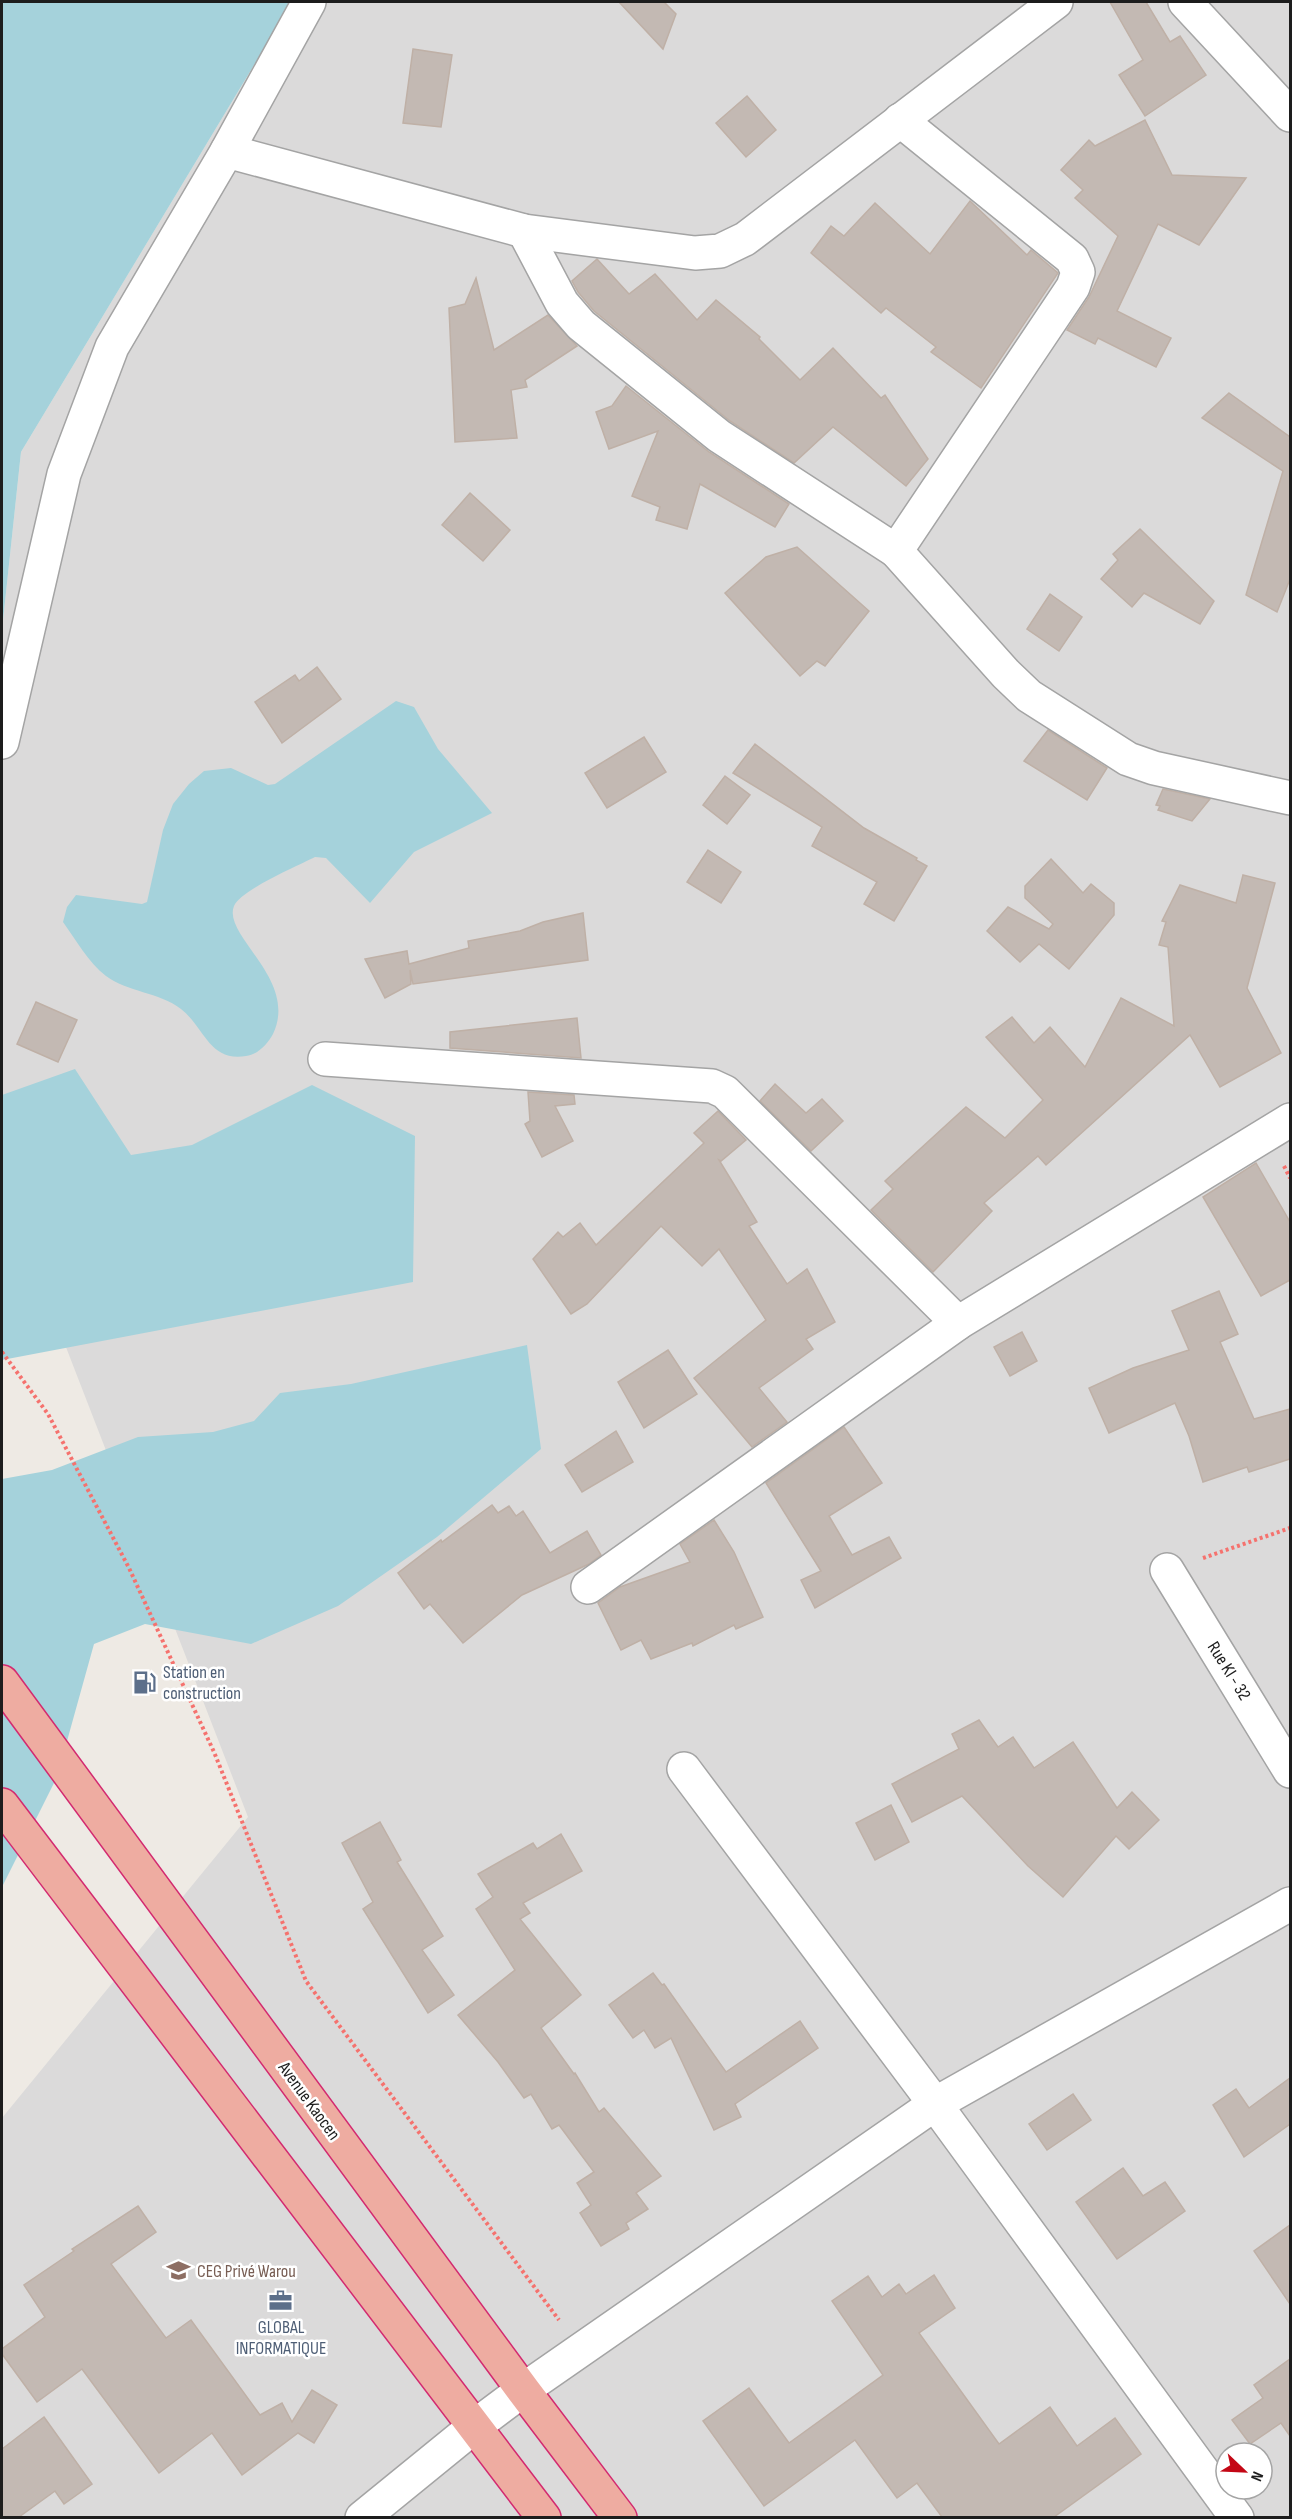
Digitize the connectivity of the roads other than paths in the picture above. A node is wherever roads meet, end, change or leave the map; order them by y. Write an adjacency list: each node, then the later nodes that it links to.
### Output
1 (309, 2): 6 (street)
2 (1056, 2): 5 (street)
3 (1185, 2): 4 (street)
4 (1290, 115)
5 (900, 120): 7 (street); 8 (street)
6 (227, 151): 7 (street); 9 (street)
7 (524, 231): 8 (street)
8 (896, 551): 10 (street)
9 (2, 742)
10 (1290, 798)
11 (325, 1059): 13 (street)
12 (1290, 1120): 13 (street)
13 (958, 1323): 15 (street)
14 (1167, 1570): 18 (street, Rue KI - 32)
15 (588, 1587)
16 (2, 1682): 22 (highway, Avenue Kaocen)
17 (684, 1769): 21 (street)
18 (1290, 1771)
19 (2, 1805): 23 (highway)
20 (1290, 1904): 21 (street)
21 (935, 2104): 22 (street); 27 (street)
22 (523, 2390): 23 (street); 26 (highway, Avenue Kaocen)
23 (475, 2426): 24 (street); 25 (highway)
24 (362, 2517)
25 (544, 2517)
26 (620, 2517)
27 (1237, 2517)

